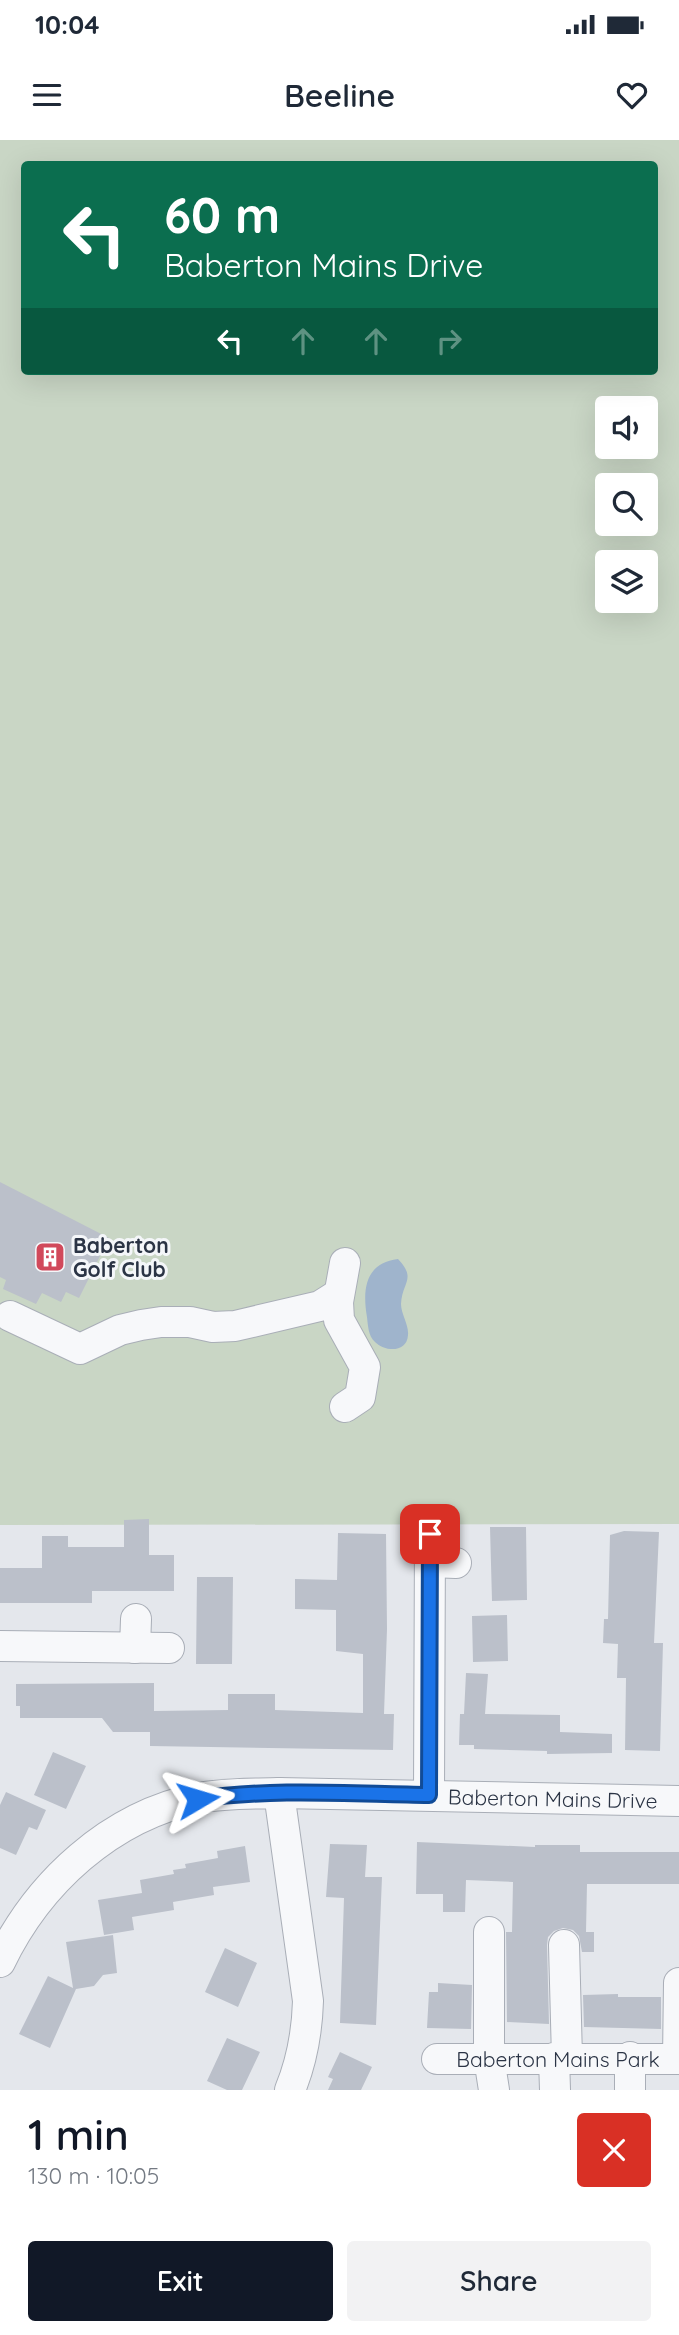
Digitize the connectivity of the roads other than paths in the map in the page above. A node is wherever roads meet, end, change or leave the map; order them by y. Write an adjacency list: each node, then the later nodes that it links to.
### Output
1 (345, 1263): 2 (street)
2 (333, 1307): 3 (street); 4 (street)
3 (3, 1322)
4 (345, 1407)
5 (438, 1553): 9 (street, Baberton Mains Drive)
6 (0, 1646): 7 (street)
7 (169, 1647)
8 (279, 1793): 9 (street, Baberton Mains Drive); 13 (street, Baberton Mains Drive); 20 (street)
9 (429, 1795): 10 (street, Baberton Mains Drive)
10 (679, 1801)
11 (489, 1932): 18 (street)
12 (564, 1945): 16 (street)
13 (0, 1962)
14 (679, 1983): 19 (street)
15 (630, 2057): 16 (street, Baberton Mains Park); 19 (street, Baberton Mains Park); 23 (street)
16 (561, 2058): 18 (street, Baberton Mains Park); 22 (street)
17 (437, 2059): 18 (street, Baberton Mains Park)
18 (489, 2059): 21 (street)
19 (679, 2059)
20 (290, 2090)
21 (494, 2090)
22 (555, 2090)
23 (630, 2090)

